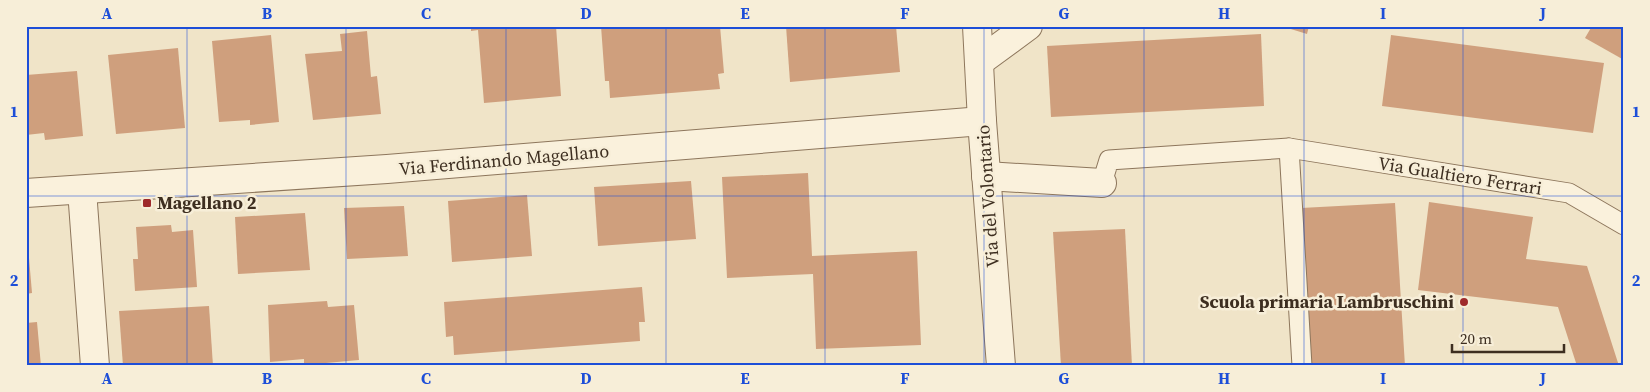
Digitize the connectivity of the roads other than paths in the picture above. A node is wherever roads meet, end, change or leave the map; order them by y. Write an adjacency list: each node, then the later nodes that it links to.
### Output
1 (977, 26): 3 (street, Via del Volontario)
2 (1028, 26): 3 (street)
3 (979, 62): 4 (street, Via del Volontario)
4 (982, 121): 6 (street, Via del Volontario); 8 (street, Via Ferdinando Magellano)
5 (1289, 148): 7 (lane, Via Gualtiero Ferrari); 10 (lane, Via Gualtiero Ferrari); 13 (lane)
6 (986, 176): 7 (street, Via Gualtiero Ferrari); 12 (street, Via del Volontario)
7 (1102, 183)
8 (82, 190): 9 (street, Via Ferdinando Magellano); 11 (street)
9 (26, 193)
10 (1624, 225)
11 (95, 366)
12 (1001, 366)
13 (1302, 366)

